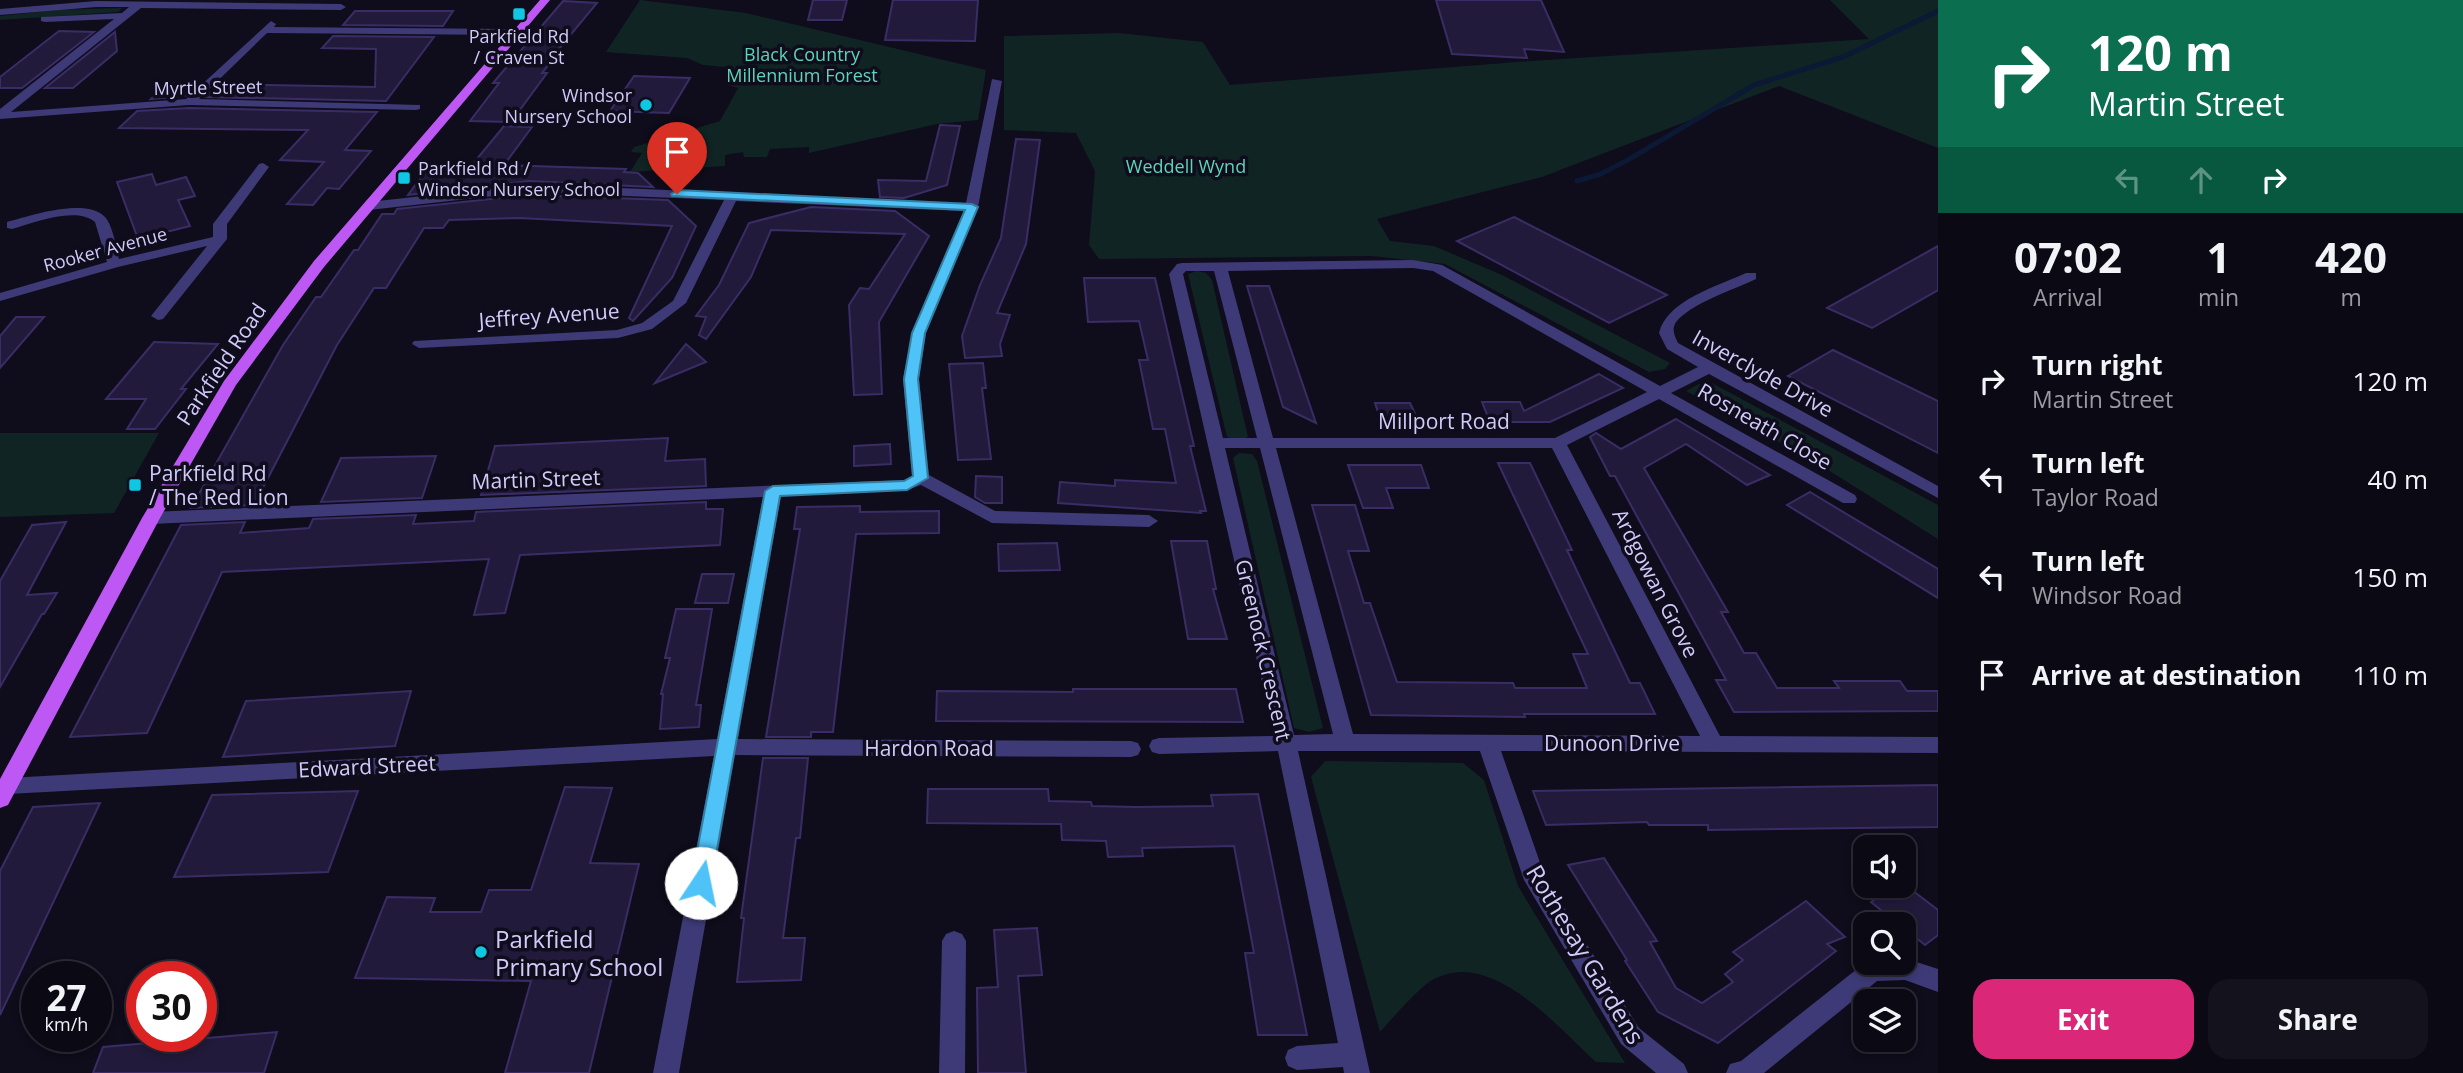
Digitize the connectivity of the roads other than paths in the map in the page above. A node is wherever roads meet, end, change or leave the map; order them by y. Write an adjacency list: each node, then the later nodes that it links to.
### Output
1 (545, 0): 10 (main road, Parkfield Road)
2 (345, 4): 4 (street); 9 (street)
3 (138, 5): 4 (street); 5 (street); 6 (street)
4 (289, 7): 8 (street)
5 (0, 12)
6 (123, 16): 7 (street); 14 (street)
7 (0, 23)
8 (265, 30): 9 (street); 12 (street)
9 (316, 30): 10 (street)
10 (515, 32): 17 (main road, Parkfield Road)
11 (996, 82): 18 (street)
12 (189, 102): 13 (street, Myrtle Street); 14 (street, Myrtle Street)
13 (416, 107)
14 (0, 116)
15 (263, 167): 20 (street)
16 (732, 196): 17 (street); 18 (street); 26 (street, Jeffrey Avenue)
17 (369, 206): 36 (main road, Parkfield Road)
18 (972, 207): 32 (street)
19 (12, 225): 21 (street)
20 (220, 239): 21 (street, Rooker Avenue); 25 (street)
21 (114, 264): 24 (street, Rooker Avenue)
22 (1220, 267): 28 (street, Greenock Crescent); 29 (street, Greenock Crescent); 30 (street)
23 (1751, 276): 27 (street, Inverclyde Drive)
24 (0, 297)
25 (158, 316)
26 (419, 344)
27 (1709, 368): 28 (street, Millport Road); 34 (street, Inverclyde Drive)
28 (1660, 391): 31 (street, Millport Road); 35 (street, Rosneath Close)
29 (1216, 443): 30 (street, Millport Road); 39 (street, Greenock Crescent)
30 (1267, 443): 31 (street, Millport Road); 38 (street)
31 (1558, 443): 40 (street, Ardgowan Grove)
32 (921, 478): 33 (street, Martin Street); 37 (street)
33 (773, 491): 36 (street, Martin Street); 44 (street)
34 (1938, 493)
35 (1849, 499)
36 (151, 518): 46 (main road, Parkfield Road)
37 (1149, 521)
38 (1345, 742): 39 (street, Dunoon Drive); 41 (street, Dunoon Drive)
39 (1286, 743): 43 (street, Dunoon Drive); 50 (street, Greenock Crescent)
40 (1714, 743): 41 (street, Dunoon Drive); 42 (street, Dunoon Drive)
41 (1488, 744): 53 (street, Rothesay Gardens)
42 (1938, 745)
43 (1159, 746)
44 (726, 747): 45 (street, Hardon Road); 46 (street, Edward Street); 51 (street)
45 (1131, 749)
46 (4, 792)
47 (954, 941): 52 (street)
48 (1938, 981): 54 (street)
49 (1297, 1058): 50 (street)
50 (1355, 1064)
51 (666, 1073)
52 (952, 1073)
53 (1675, 1073)
54 (1739, 1073)

